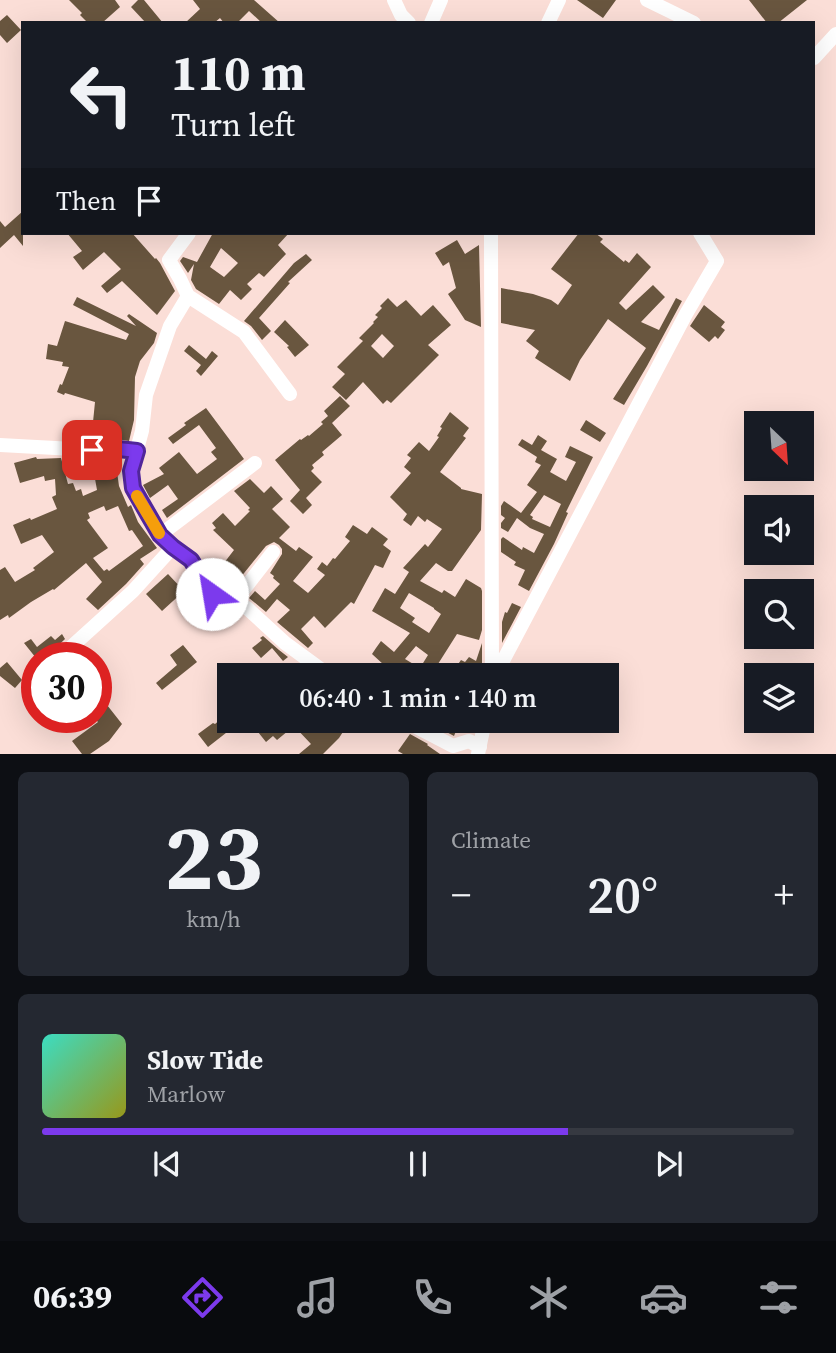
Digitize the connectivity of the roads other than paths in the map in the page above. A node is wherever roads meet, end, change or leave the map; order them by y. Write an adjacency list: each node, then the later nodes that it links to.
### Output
1 (394, 0): 5 (street)
2 (441, 0): 6 (street)
3 (559, 0): 7 (street)
4 (647, 0): 8 (street)
5 (407, 21)
6 (432, 21)
7 (549, 21)
8 (690, 21)
9 (836, 34): 10 (street)
10 (815, 57)
11 (188, 235): 14 (street)
12 (491, 235): 25 (street)
13 (701, 235): 26 (street)
14 (188, 296): 15 (street); 17 (street)
15 (290, 394)
16 (0, 444): 17 (street)
17 (137, 451): 19 (street)
18 (255, 463): 19 (street)
19 (160, 535): 20 (street)
20 (173, 547): 22 (street); 23 (street)
21 (273, 552): 22 (street)
22 (234, 602): 24 (street)
23 (77, 642)
24 (312, 663)
25 (494, 663)
26 (501, 663)
27 (428, 733): 29 (street)
28 (483, 733): 29 (street)
29 (479, 751)

